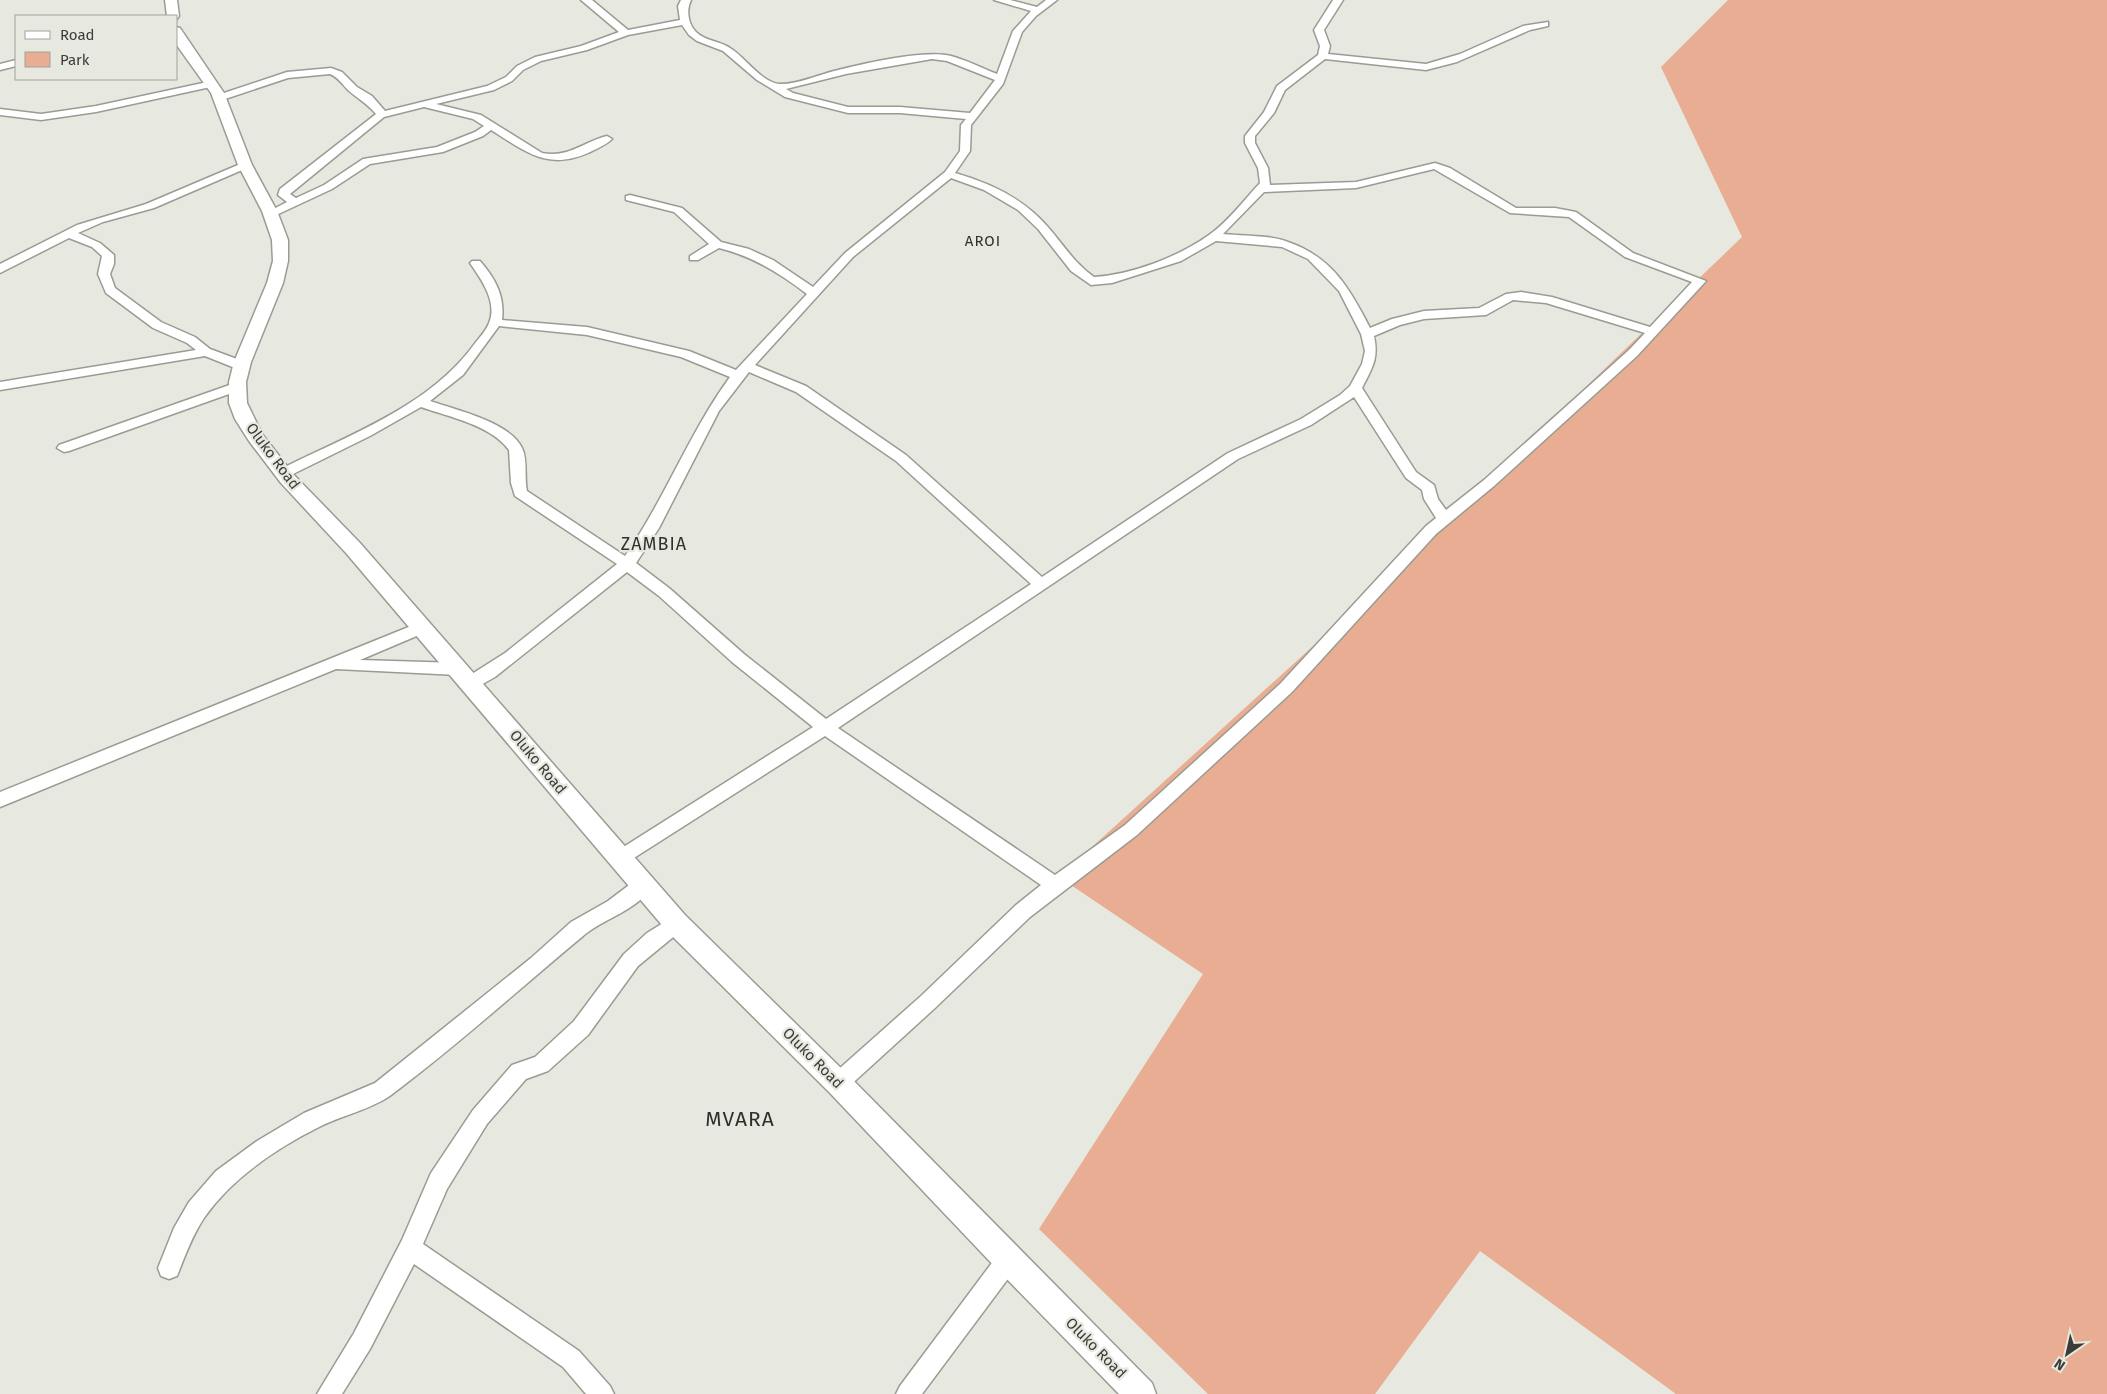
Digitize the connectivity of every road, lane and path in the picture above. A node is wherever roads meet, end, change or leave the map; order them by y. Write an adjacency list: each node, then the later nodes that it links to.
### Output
1 (171, 0): 8 (main road)
2 (586, 0): 12 (street)
3 (686, 0): 9 (street)
4 (999, 0): 7 (street)
5 (1052, 0): 7 (street)
6 (1338, 0): 13 (street)
7 (1033, 6): 16 (street)
8 (173, 15)
9 (685, 22): 12 (street); 17 (street)
10 (1545, 24): 13 (street)
11 (178, 34): 18 (main road, Oluko Road)
12 (626, 34): 19 (street)
13 (1323, 56): 29 (street)
14 (15, 63): 15 (street)
15 (0, 67)
16 (999, 78): 17 (street); 22 (street)
17 (776, 87): 22 (street)
18 (215, 91): 21 (street); 23 (street); 27 (main road, Oluko Road)
19 (422, 104): 21 (street); 25 (street)
20 (0, 112): 23 (street)
21 (382, 114): 31 (street)
22 (971, 116): 28 (street)
23 (41, 118): 24 (street)
24 (0, 123)
25 (490, 126): 26 (street); 31 (street)
26 (607, 139)
27 (246, 165): 32 (main road, Oluko Road); 33 (street)
28 (949, 174): 34 (street); 39 (street)
29 (1262, 189): 34 (street); 41 (street)
30 (630, 198): 35 (street)
31 (295, 203): 32 (street)
32 (270, 214): 44 (main road, Oluko Road)
33 (67, 233): 38 (street); 43 (street)
34 (1214, 237): 42 (street)
35 (717, 244): 36 (street); 39 (street)
36 (694, 258)
37 (476, 263): 40 (street)
38 (0, 269)
39 (813, 294): 45 (street)
40 (496, 322): 45 (street); 49 (street)
41 (1654, 332): 42 (street); 52 (street)
42 (1367, 334): 48 (street)
43 (206, 352): 44 (street); 46 (street)
44 (240, 364): 47 (main road, Oluko Road)
45 (743, 371): 53 (street); 54 (street)
46 (0, 386)
47 (238, 386): 50 (street); 51 (main road, Oluko Road)
48 (1355, 388): 52 (street); 54 (street)
49 (420, 402): 51 (street); 53 (street)
50 (64, 448)
51 (284, 473): 55 (main road, Oluko Road)
52 (1444, 519): 62 (street)
53 (627, 564): 57 (street); 58 (street)
54 (1042, 585): 58 (street)
55 (421, 628): 56 (street); 57 (main road, Oluko Road)
56 (331, 666): 57 (street); 59 (street)
57 (464, 676): 60 (main road, Oluko Road)
58 (825, 728): 60 (street); 62 (street)
59 (0, 800)
60 (620, 858): 61 (main road, Oluko Road)
61 (643, 885): 63 (main road, Oluko Road); 67 (street)
62 (1055, 885): 64 (street)
63 (676, 922): 64 (main road, Oluko Road); 65 (street)
64 (838, 1083): 66 (main road, Oluko Road)
65 (410, 1248): 68 (street); 69 (street)
66 (1008, 1260): 70 (street); 71 (main road, Oluko Road)
67 (169, 1268)
68 (328, 1394)
69 (602, 1394)
70 (908, 1394)
71 (1141, 1394)

